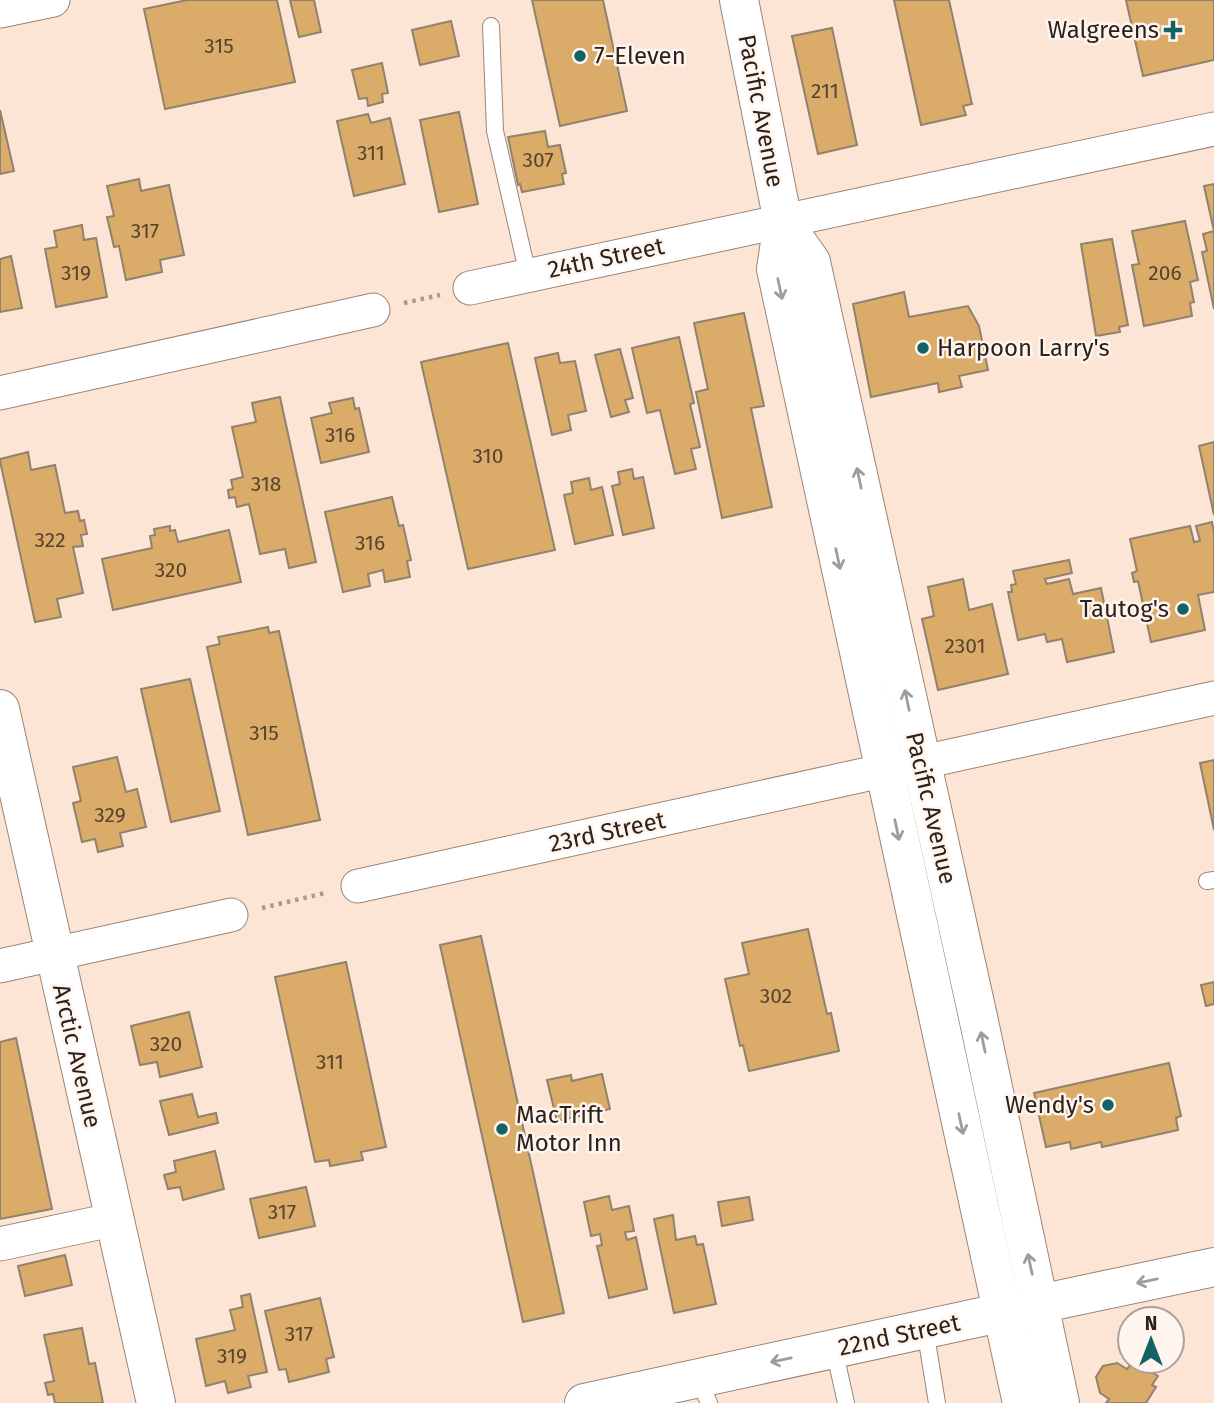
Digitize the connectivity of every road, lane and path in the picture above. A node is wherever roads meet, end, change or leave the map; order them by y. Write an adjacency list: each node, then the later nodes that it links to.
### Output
1 (53, 0): 3 (street)
2 (739, 0): 6 (main road, Pacific Avenue)
3 (0, 12)
4 (491, 26): 7 (lane)
5 (1214, 129): 6 (street, 24th Street)
6 (783, 222): 7 (street, 24th Street); 13 (main road, Pacific Avenue, one-way to 6); 14 (main road, Pacific Avenue, one-way to 14)
7 (528, 275): 8 (street, 24th Street)
8 (470, 288): 9 (path)
9 (373, 310): 10 (street)
10 (0, 393)
11 (1214, 698): 13 (street, 23rd Street)
12 (0, 709): 17 (main road, Arctic Avenue)
13 (921, 763): 14 (street, 23rd Street); 22 (main road, Pacific Avenue, one-way to 13)
14 (884, 772): 15 (street, 23rd Street); 23 (main road, Pacific Avenue, one-way to 23)
15 (358, 886): 16 (path)
16 (231, 915): 17 (street)
17 (54, 954): 18 (street); 19 (main road, Arctic Avenue)
18 (0, 965)
19 (116, 1219): 20 (street); 27 (main road, Arctic Avenue)
20 (0, 1244)
21 (1214, 1267): 22 (main road, 22nd Street, one-way to 22)
22 (1039, 1304): 23 (main road, 22nd Street); 32 (main road, Pacific Avenue)
23 (1002, 1312): 24 (main road, 22nd Street); 31 (main road, Pacific Avenue)
24 (925, 1329): 25 (main road, 22nd Street); 30 (lane)
25 (834, 1349): 26 (main road, 22nd Street, one-way to 26); 29 (lane)
26 (704, 1391): 28 (main road, 22nd Street)
27 (156, 1403)
28 (584, 1403)
29 (846, 1403)
30 (937, 1403)
31 (1022, 1403)
32 (1060, 1403)

